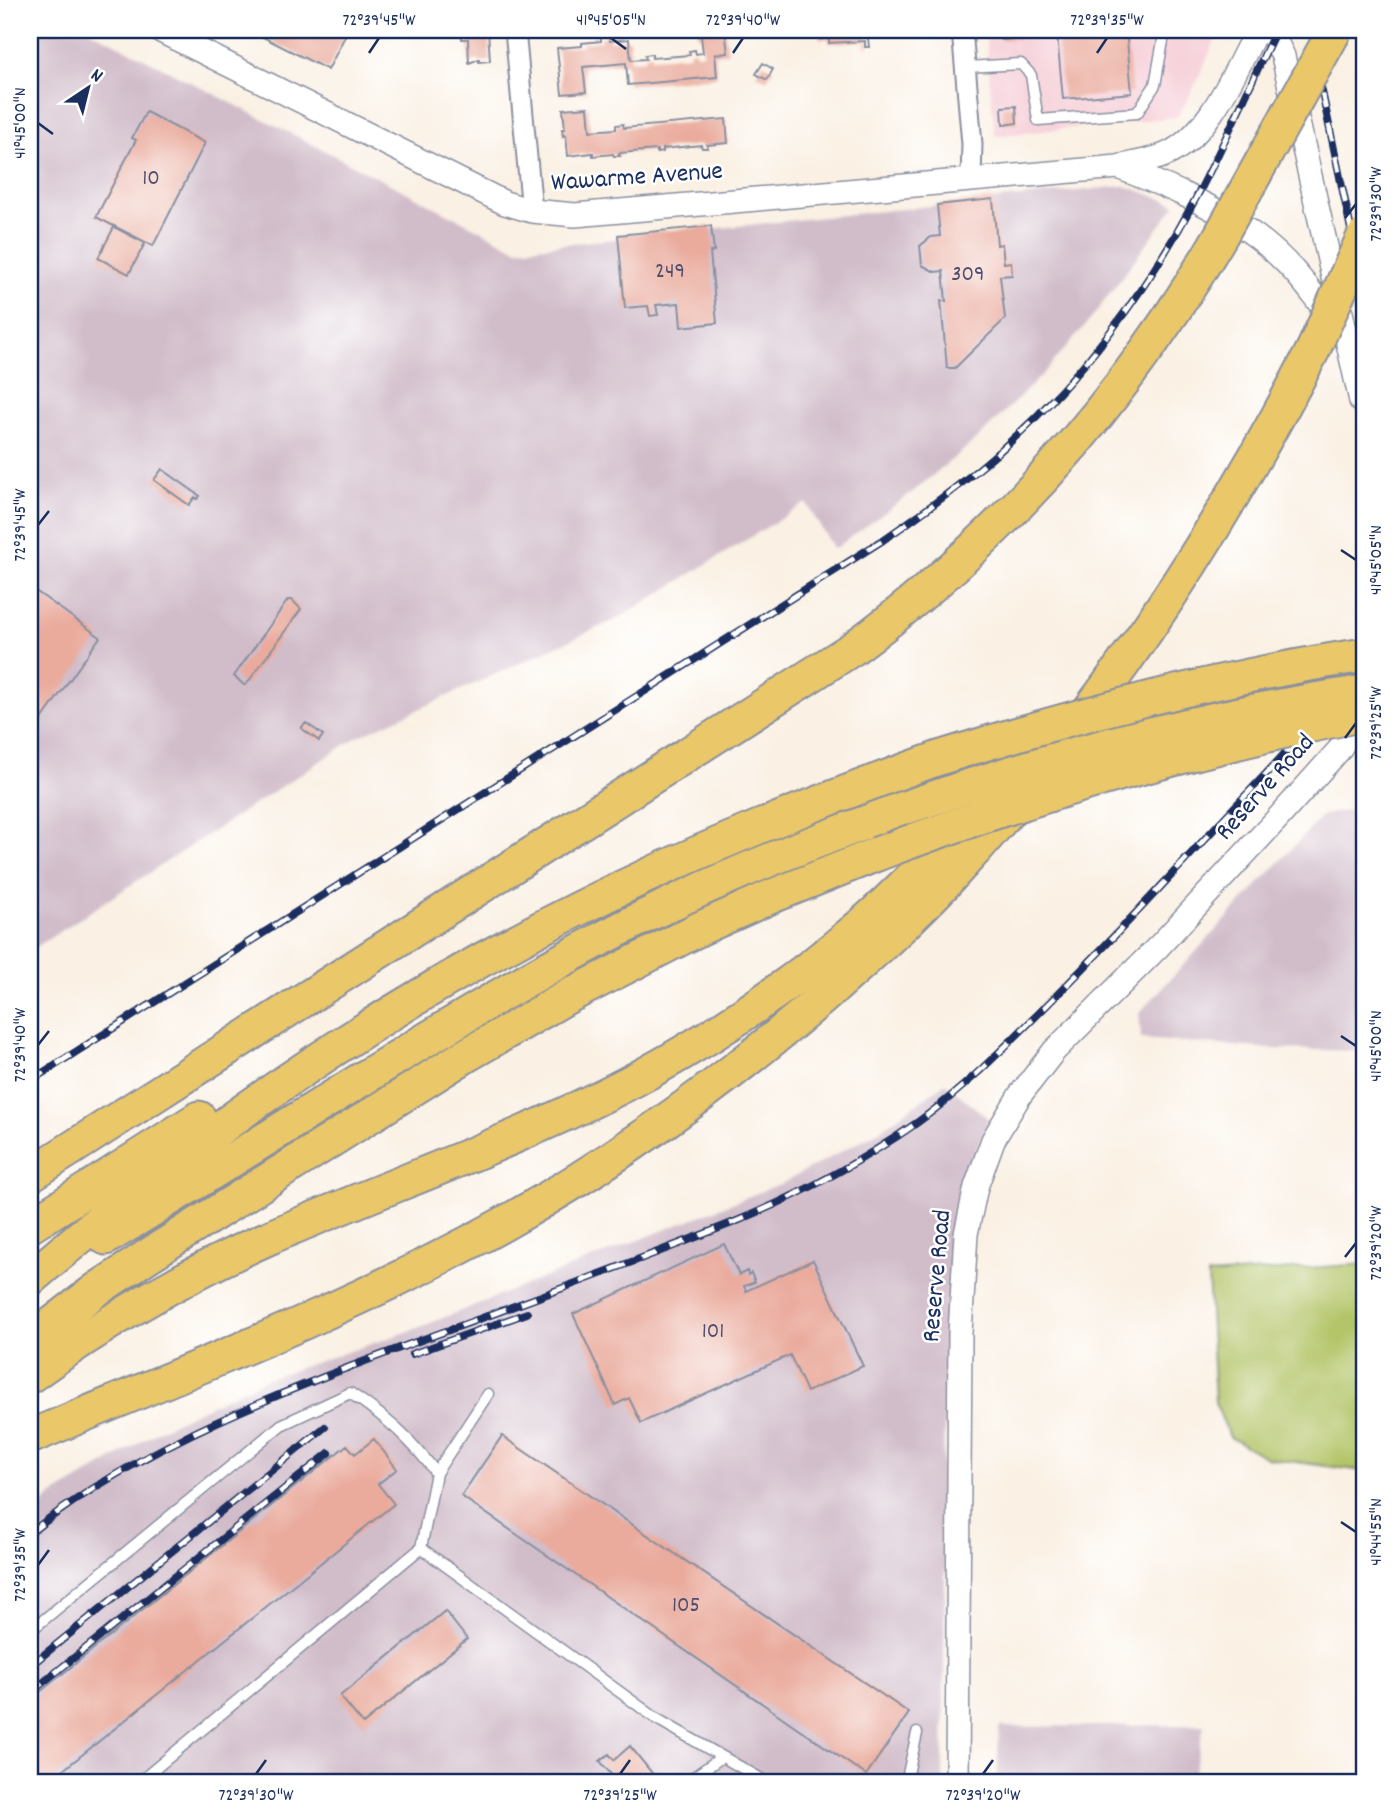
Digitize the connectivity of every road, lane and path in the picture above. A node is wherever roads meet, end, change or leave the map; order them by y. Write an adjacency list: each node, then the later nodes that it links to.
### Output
1 (159, 30): 11 (street, Wawarme Avenue)
2 (515, 30): 11 (street)
3 (962, 30): 8 (street)
4 (1165, 30): 8 (lane)
5 (1257, 30): 9 (street, Wawarme Avenue)
6 (1270, 30): 13 (street)
7 (1335, 30): 20 (highway, bridge)
8 (966, 67): 10 (street)
9 (1118, 167): 10 (street, Wawarme Avenue); 13 (street)
10 (971, 178): 11 (street, Wawarme Avenue)
11 (532, 211)
12 (1364, 236): 18 (highway, bridge)
13 (1363, 410)
14 (1364, 655): 19 (highway, bridge)
15 (1364, 692): 23 (highway, bridge)
16 (1364, 707): 37 (street, Reserve Road)
17 (1364, 713): 24 (highway, bridge)
18 (1019, 797): 25 (highway, bridge); 27 (highway, bridge)
19 (658, 870): 21 (highway); 22 (highway)
20 (30, 1175)
21 (30, 1226)
22 (30, 1279)
23 (30, 1286)
24 (30, 1341)
25 (30, 1376)
26 (488, 1394): 28 (lane)
27 (30, 1437)
28 (436, 1473): 29 (lane); 30 (lane)
29 (421, 1548): 32 (lane); 33 (lane)
30 (30, 1631)
31 (917, 1732): 36 (lane)
32 (722, 1757): 34 (lane); 35 (lane)
33 (138, 1783)
34 (685, 1783)
35 (768, 1783)
36 (906, 1783)
37 (957, 1783)

